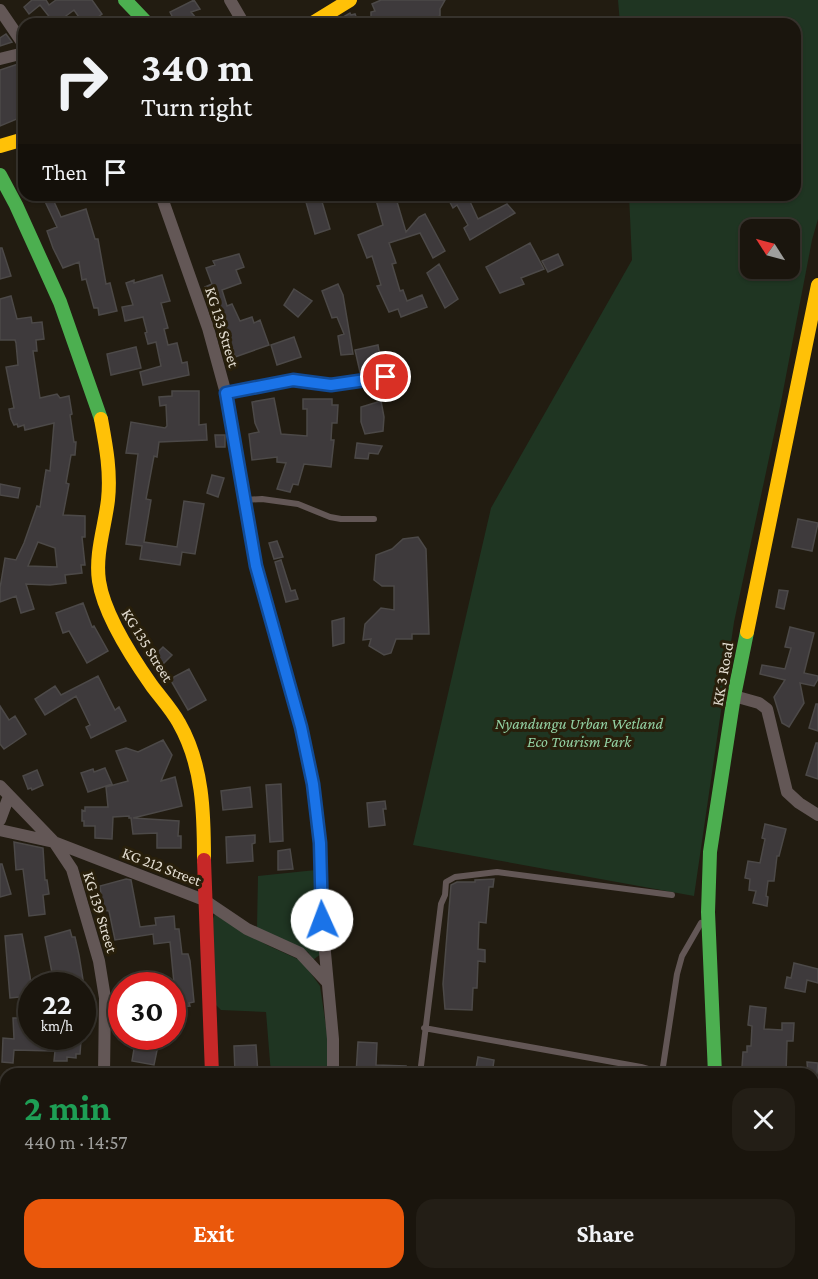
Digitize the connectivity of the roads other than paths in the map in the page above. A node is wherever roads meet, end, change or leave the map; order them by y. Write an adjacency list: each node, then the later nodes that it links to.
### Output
1 (125, 0): 5 (main road)
2 (230, 0): 6 (street)
3 (350, 0): 7 (main road)
4 (0, 10): 8 (street)
5 (142, 18)
6 (240, 18)
7 (321, 18)
8 (18, 36)
9 (18, 54): 10 (street)
10 (0, 59)
11 (18, 141): 12 (main road)
12 (0, 146)
13 (0, 175): 28 (main road, KG 135 Street)
14 (163, 201): 17 (street, KG 133 Street)
15 (818, 285): 20 (main road, KK 3 Road)
16 (386, 377): 17 (street)
17 (226, 393): 18 (street, KG 133 Street)
18 (245, 500): 19 (lane); 30 (street, KG 133 Street)
19 (374, 519)
20 (734, 696): 23 (street); 29 (main road, KK 3 Road)
21 (0, 786): 22 (street, KG 139 Street)
22 (9, 796): 24 (street); 26 (street, KG 139 Street)
23 (818, 815)
24 (0, 820)
25 (0, 830): 26 (street, KG 212 Street)
26 (54, 842): 28 (street, KG 212 Street); 32 (street, KG 139 Street)
27 (672, 895): 31 (lane)
28 (204, 900): 30 (street, KG 212 Street); 33 (main road, KG 135 Street)
29 (708, 912): 37 (lane); 38 (main road, KK 3 Road)
30 (327, 982): 34 (street, KG 133 Street)
31 (424, 1028): 35 (lane); 36 (lane)
32 (104, 1068)
33 (212, 1068)
34 (333, 1068)
35 (421, 1068)
36 (625, 1068)
37 (664, 1068)
38 (715, 1068)

